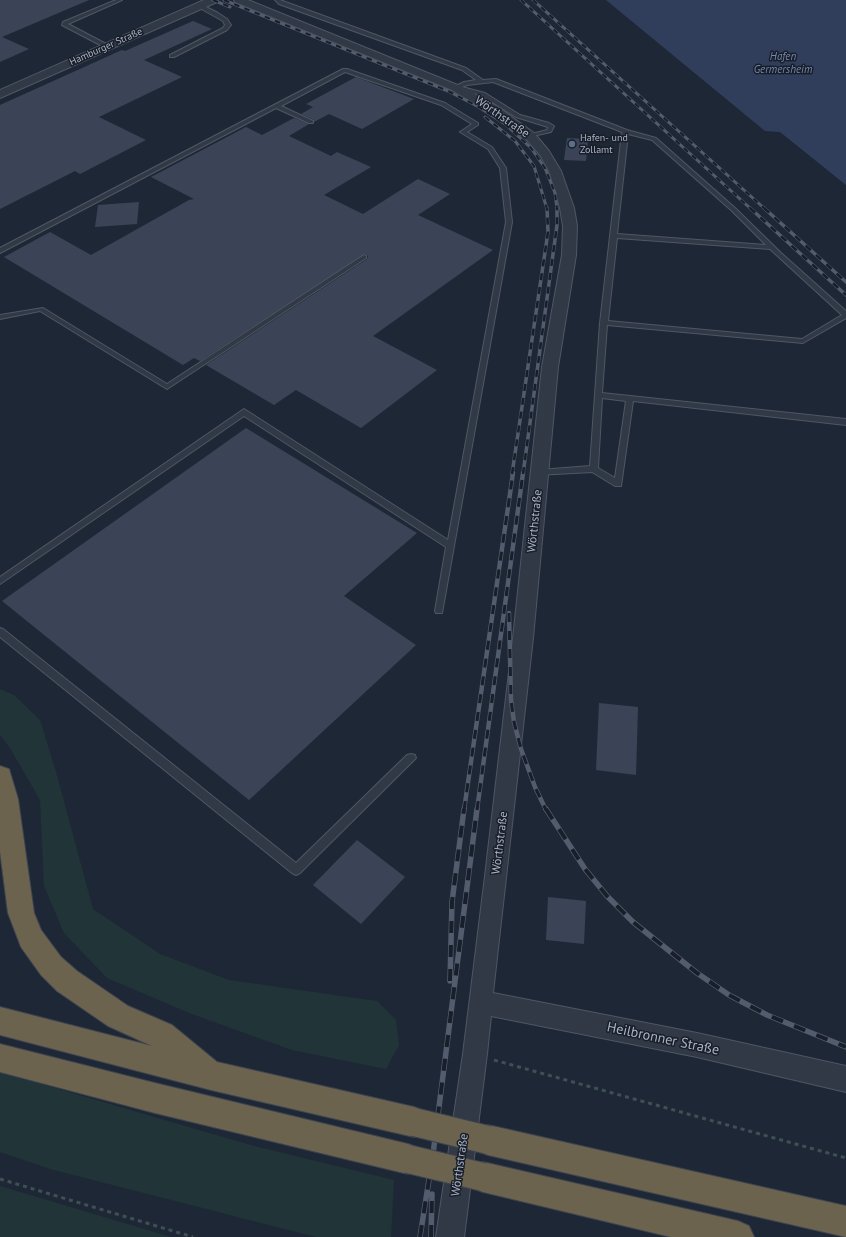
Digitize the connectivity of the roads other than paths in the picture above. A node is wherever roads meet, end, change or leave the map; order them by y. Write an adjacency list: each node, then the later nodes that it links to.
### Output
1 (120, 0): 6 (lane)
2 (212, 0): 5 (street, Hamburger Straße)
3 (239, 0): 9 (street, Wörthstraße)
4 (278, 0): 8 (lane)
5 (200, 6): 6 (street, Hamburger Straße); 7 (lane)
6 (108, 47): 10 (street, Hamburger Straße)
7 (172, 56)
8 (481, 81): 9 (lane); 13 (lane)
9 (456, 88): 14 (street, Wörthstraße); 14 (lane)
10 (0, 94)
11 (276, 106): 12 (lane); 17 (lane); 26 (lane)
12 (312, 122)
13 (625, 131): 15 (lane); 16 (lane)
14 (530, 136): 25 (street, Wörthstraße)
15 (613, 236): 16 (lane); 20 (lane)
16 (772, 247): 20 (lane)
17 (0, 251)
18 (364, 257): 19 (lane)
19 (0, 318)
20 (604, 324): 21 (lane)
21 (598, 395): 22 (lane); 24 (lane)
22 (630, 399): 23 (lane); 24 (lane)
23 (846, 422)
24 (594, 469): 25 (lane)
25 (540, 473): 33 (street, Wörthstraße)
26 (451, 546): 27 (lane); 28 (lane)
27 (0, 581)
28 (439, 611)
29 (0, 632): 30 (lane)
30 (411, 758)
31 (0, 777): 32 (highway)
32 (4, 825): 36 (highway)
33 (480, 1002): 37 (street, Heilbronner Straße); 39 (street, Wörthstraße)
34 (0, 1021): 36 (highway)
35 (0, 1058): 40 (highway, bridge)
36 (211, 1075): 38 (highway, bridge)
37 (846, 1079)
38 (846, 1222)
39 (450, 1237)
40 (738, 1237)

